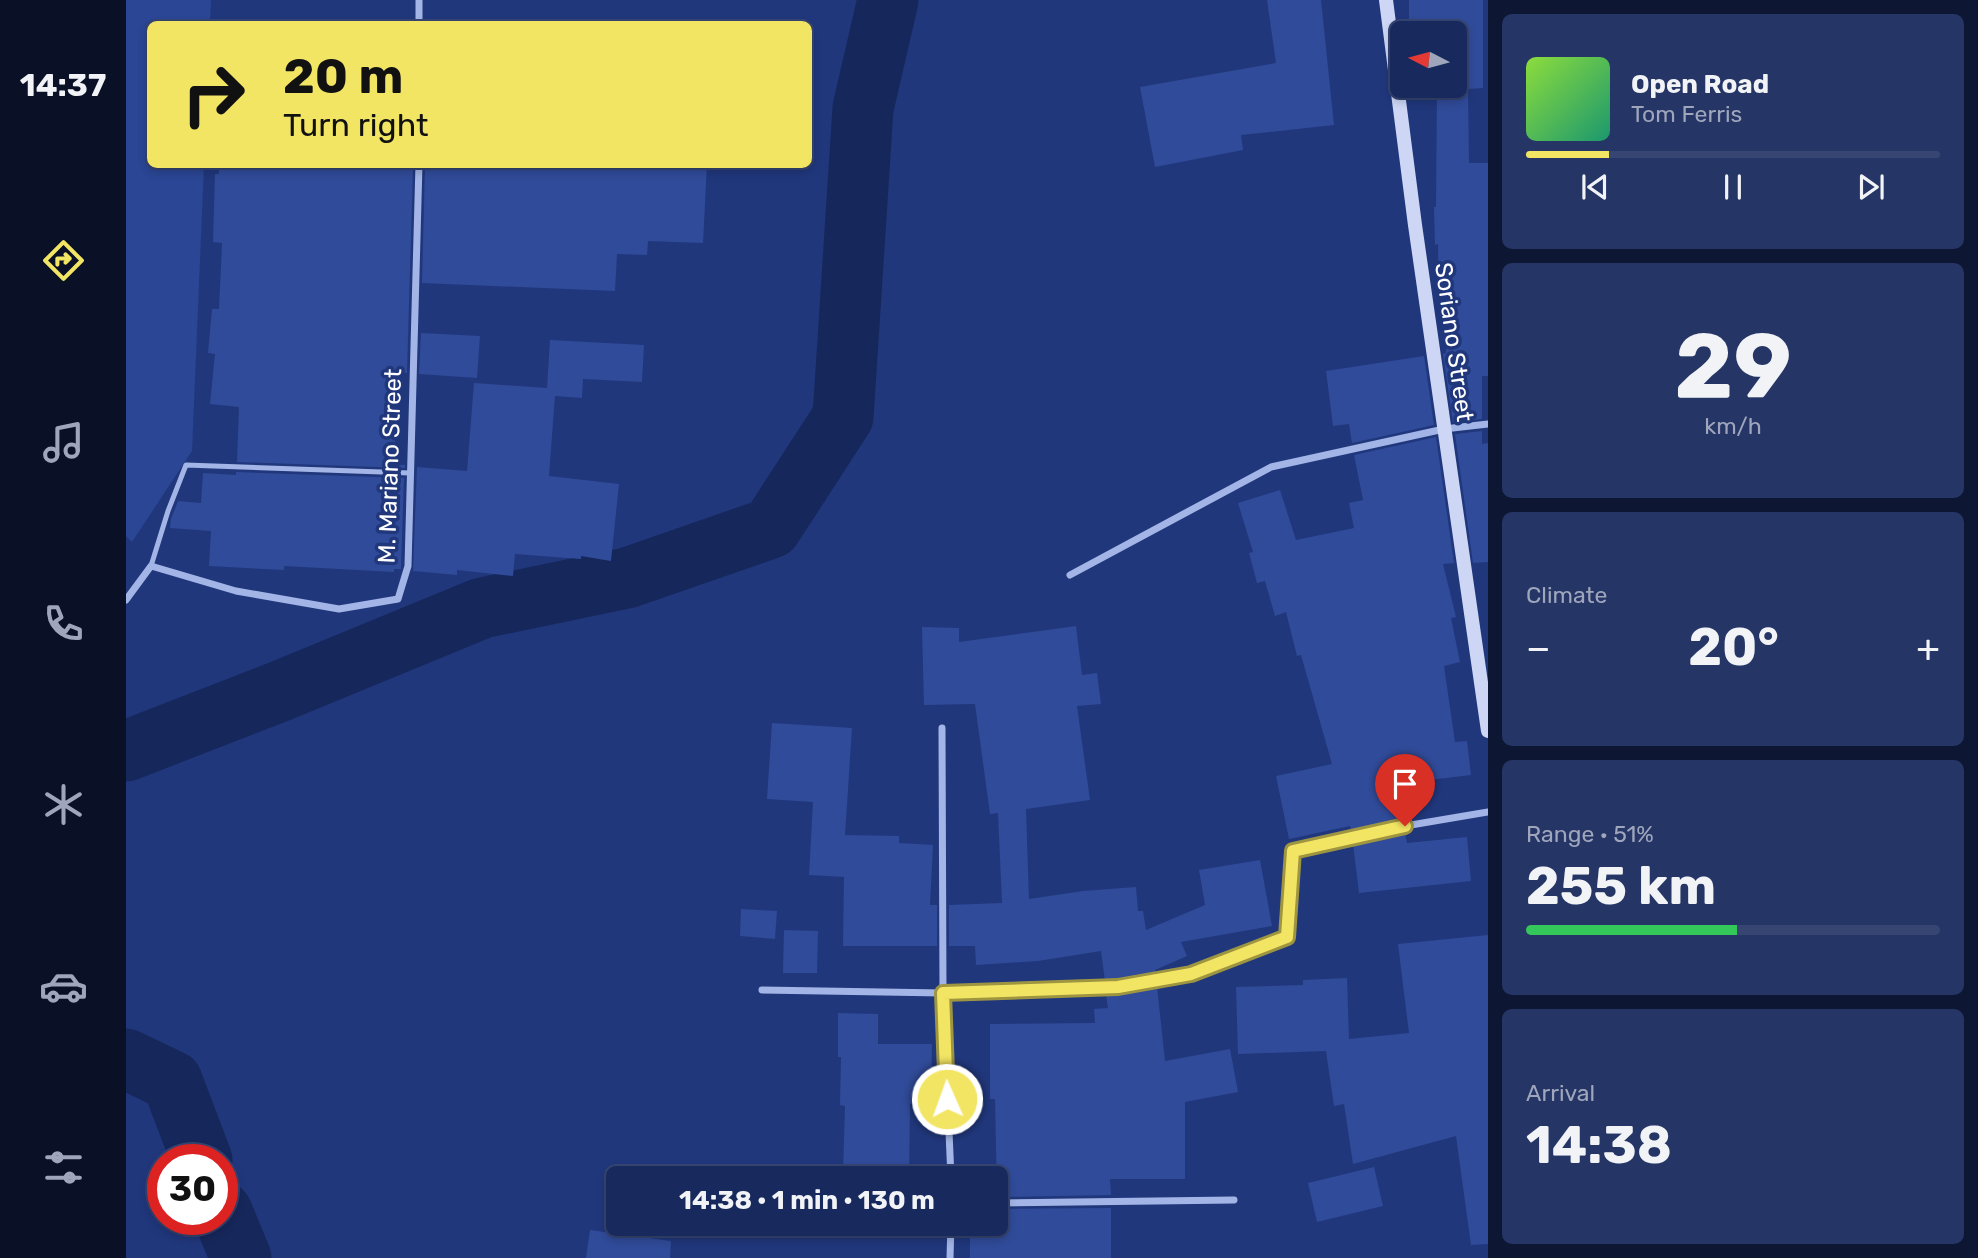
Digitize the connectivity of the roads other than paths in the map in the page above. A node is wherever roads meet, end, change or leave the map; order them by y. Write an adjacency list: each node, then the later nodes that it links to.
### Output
1 (419, 0): 3 (street)
2 (1386, 0): 6 (main road, Soriano Street)
3 (419, 21)
4 (419, 168): 7 (street, M. Mariano Street)
5 (1488, 424): 6 (street)
6 (1444, 429): 9 (street); 12 (main road, Soriano Street)
7 (410, 473): 8 (lane); 8 (street, M. Mariano Street)
8 (152, 566): 10 (street)
9 (1070, 575)
10 (126, 600)
11 (942, 728): 15 (street)
12 (1488, 731)
13 (1488, 812): 15 (street)
14 (762, 990): 15 (street)
15 (943, 993): 16 (street)
16 (950, 1166)
17 (1234, 1200): 18 (street)
18 (1008, 1203)
19 (951, 1236): 20 (street)
20 (950, 1258)

